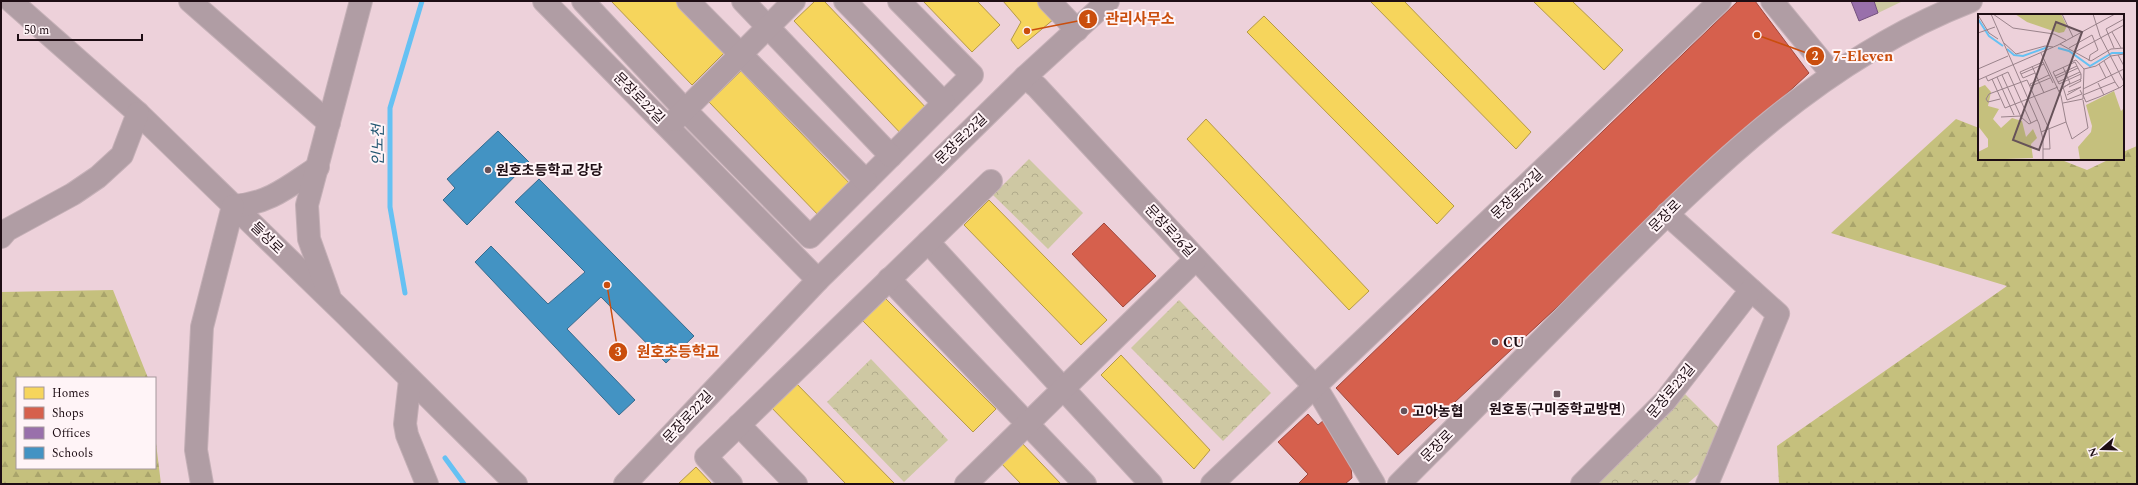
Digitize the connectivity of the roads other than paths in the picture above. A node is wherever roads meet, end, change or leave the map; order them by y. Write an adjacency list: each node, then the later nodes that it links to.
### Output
1 (11, 1): 23 (street, 들성로)
2 (190, 1): 24 (street)
3 (361, 1): 24 (street)
4 (544, 1): 25 (street, 문장로22길)
5 (583, 1): 22 (street)
6 (688, 1): 18 (street)
7 (743, 1): 16 (street)
8 (794, 1): 16 (street)
9 (845, 1): 21 (street)
10 (899, 1): 21 (street)
11 (1049, 1): 17 (street)
12 (1108, 1): 17 (street, 문장로22길)
13 (1720, 1): 40 (street, 문장로22길)
14 (1772, 1): 19 (street)
15 (1971, 1): 19 (street, 문장로)
16 (768, 27): 18 (street); 26 (street)
17 (1077, 30): 20 (street, 문장로22길)
18 (742, 54): 22 (street); 28 (street)
19 (1832, 74): 31 (street, 문장로)
20 (1025, 77): 34 (street, 문장로26길); 36 (street, 문장로22길)
21 (944, 103): 26 (street)
22 (685, 110): 25 (street); 28 (street)
23 (138, 113): 30 (street, 들성로); 32 (street)
24 (329, 124): 27 (street)
25 (668, 127): 36 (street, 문장로22길)
26 (891, 156): 28 (street)
27 (318, 167): 30 (street); 38 (street)
28 (866, 181)
29 (991, 181): 33 (street)
30 (234, 206): 38 (street, 들성로); 45 (street)
31 (1667, 214): 37 (street); 55 (street, 문장로)
32 (1, 237)
33 (928, 242): 35 (street); 41 (street)
34 (1196, 259): 40 (street, 문장로26길); 41 (street)
35 (889, 279): 42 (street); 43 (street)
36 (818, 280): 48 (street, 문장로22길)
37 (1751, 290): 56 (street, 문장로23길); 57 (street)
38 (331, 300): 39 (street, 들성로)
39 (410, 380): 46 (street); 47 (street, 들성로)
40 (1314, 387): 53 (street); 54 (street, 문장로26길)
41 (1063, 389): 42 (street); 52 (street)
42 (1027, 424): 44 (street); 51 (street)
43 (739, 425): 49 (street); 50 (street)
44 (968, 483)
45 (202, 484)
46 (428, 484)
47 (516, 484)
48 (625, 484)
49 (731, 484)
50 (796, 484)
51 (1085, 484)
52 (1150, 484)
53 (1212, 484)
54 (1374, 484)
55 (1399, 484)
56 (1582, 484)
57 (1707, 484)

